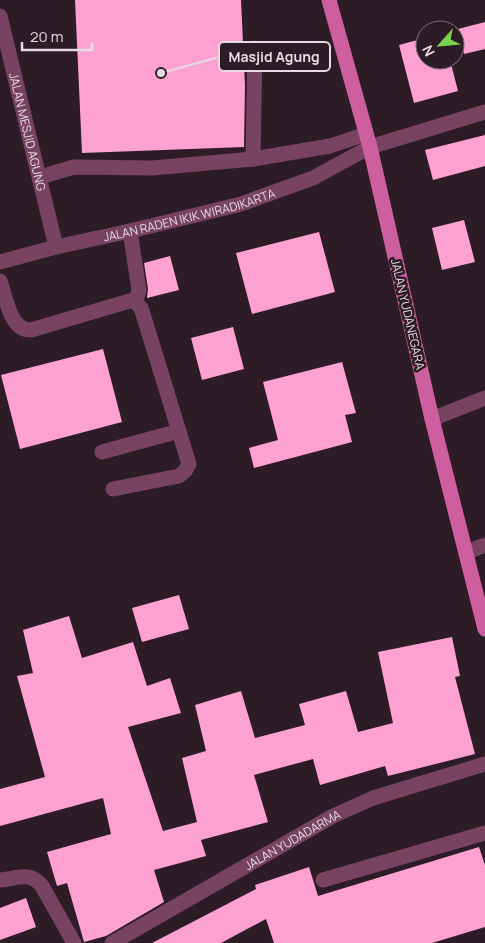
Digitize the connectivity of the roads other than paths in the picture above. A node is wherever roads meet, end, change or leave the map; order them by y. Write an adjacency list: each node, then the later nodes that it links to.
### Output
1 (329, 0): 5 (main road, JALAN YUDANEGARA)
2 (0, 16): 7 (street, JALAN MESJID AGUNG)
3 (255, 48): 6 (street)
4 (485, 112): 5 (street)
5 (368, 140): 6 (street); 8 (street, JALAN RADEN IKIK WIRADIKARTA); 14 (main road, JALAN YUDANEGARA)
6 (253, 159): 7 (street)
7 (40, 177): 9 (street, JALAN MESJID AGUNG)
8 (130, 231): 9 (street, JALAN RADEN IKIK WIRADIKARTA); 12 (street)
9 (56, 246): 10 (street, JALAN RADEN IKIK WIRADIKARTA)
10 (0, 262)
11 (0, 281): 12 (street)
12 (133, 300): 15 (street)
13 (485, 398): 14 (street)
14 (432, 418): 19 (main road, JALAN YUDANEGARA)
15 (179, 431): 16 (street); 17 (street)
16 (102, 452)
17 (113, 490)
18 (485, 545): 19 (street)
19 (466, 552): 20 (main road, JALAN YUDANEGARA)
20 (485, 629)
21 (485, 764): 26 (street, JALAN YUDADARMA)
22 (485, 833): 24 (street)
23 (0, 880): 25 (street)
24 (323, 880)
25 (74, 943)
26 (112, 943)

